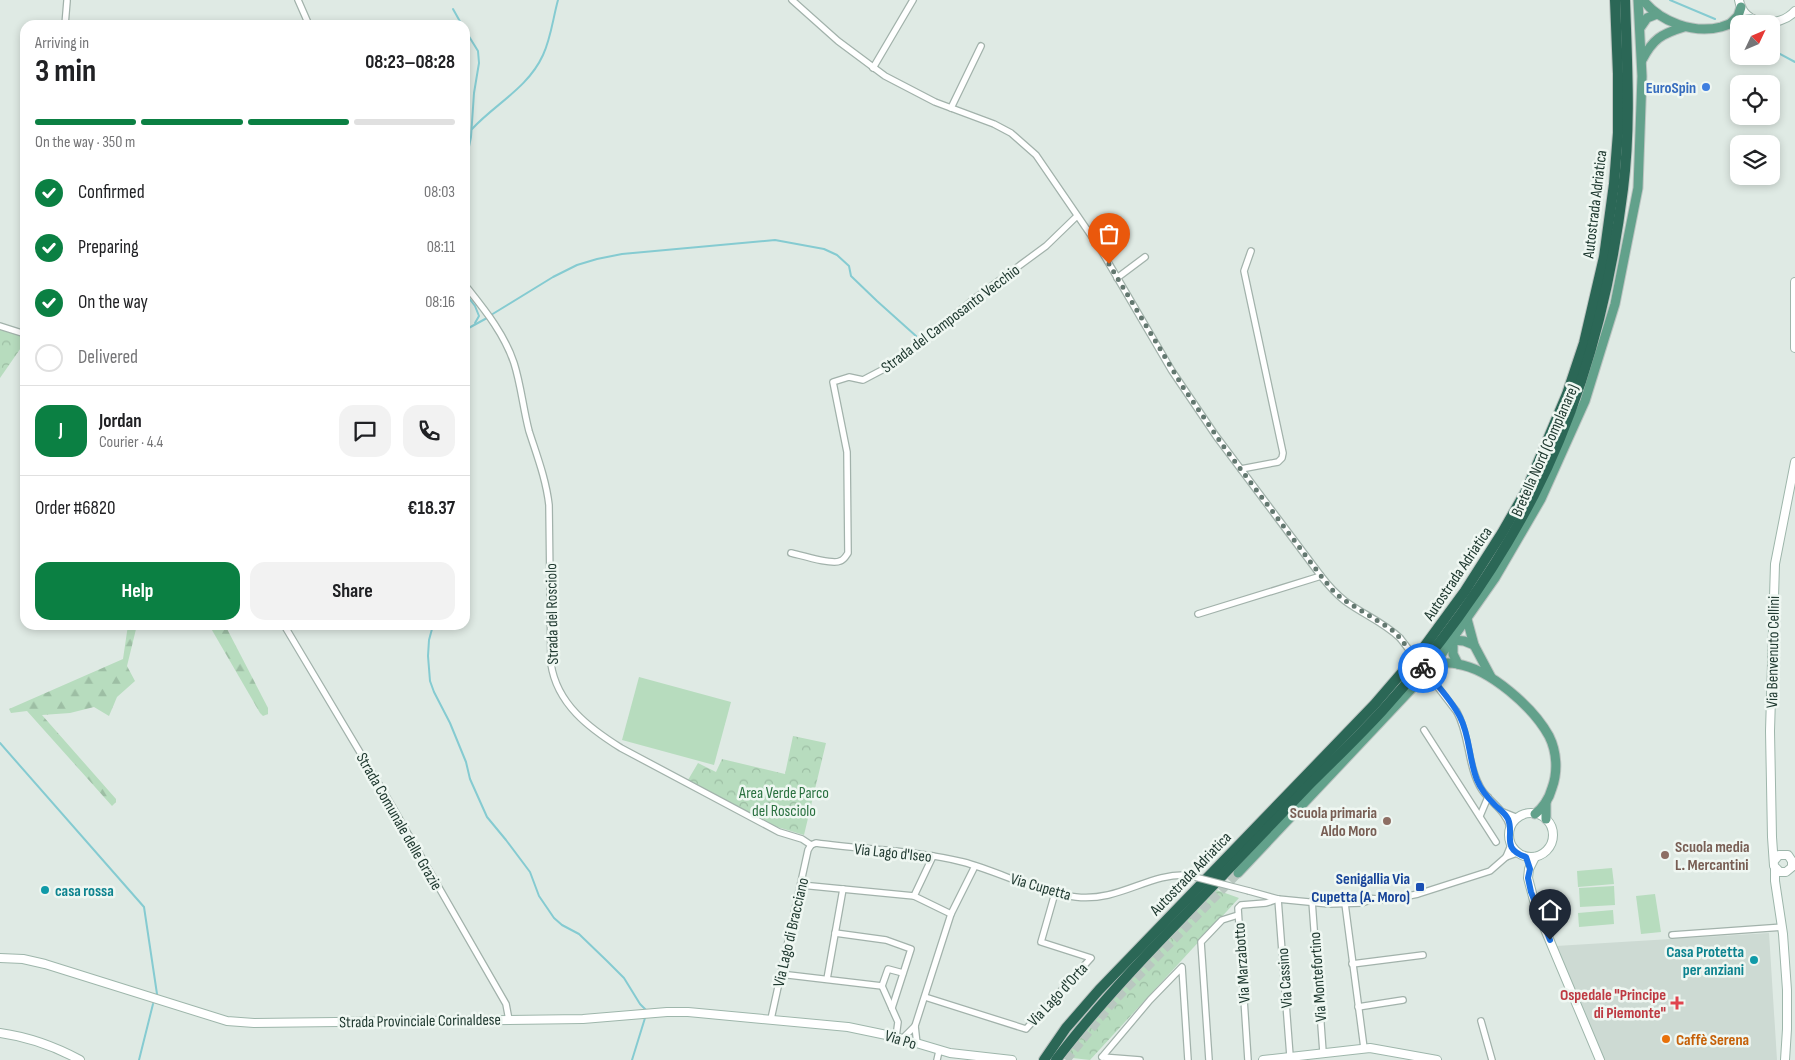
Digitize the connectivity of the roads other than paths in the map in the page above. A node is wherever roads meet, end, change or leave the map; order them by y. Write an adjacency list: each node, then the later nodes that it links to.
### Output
1 (298, 0): 13 (street)
2 (792, 0): 20 (street)
3 (913, 0): 20 (street)
4 (1615, 0): 109 (highway, Autostrada Adriatica)
5 (1624, 0): 110 (highway, Autostrada Adriatica)
6 (1638, 0): 16 (main road, Bretella Nord (Complanare))
7 (1643, 0): 10 (main road)
8 (67, 1): 12 (street)
9 (1795, 11): 11 (street)
10 (1657, 14): 15 (main road); 16 (main road)
11 (1792, 18)
12 (65, 20)
13 (307, 20)
14 (1730, 24): 15 (main road)
15 (1684, 26): 17 (main road)
16 (1640, 28): 17 (main road); 19 (main road, Bretella Nord (Complanare))
17 (1657, 38): 19 (main road)
18 (981, 46): 21 (street)
19 (1641, 63): 38 (main road, Bretella Nord (Complanare))
20 (873, 68): 21 (street)
21 (951, 108): 22 (street)
22 (1077, 216): 25 (street); 35 (street, Strada del Camposanto Vecchio)
23 (1251, 252): 34 (street)
24 (1144, 257): 25 (street)
25 (1117, 278): 34 (street)
26 (1795, 282): 30 (street)
27 (470, 292): 55 (street, Strada del Rosciolo)
28 (0, 326): 29 (street)
29 (20, 332)
30 (1795, 337): 31 (street)
31 (1795, 348)
32 (1795, 462): 33 (street, Via Benvenuto Cellini)
33 (1795, 467): 62 (street, Via Benvenuto Cellini)
34 (1241, 469): 36 (street)
35 (790, 553)
36 (1321, 576): 37 (street); 46 (street, bridge)
37 (1198, 614)
38 (1467, 619): 40 (main road, Bretella Nord (Complanare)); 41 (main road)
39 (287, 630): 94 (street, Strada Comunale delle Grazie)
40 (1453, 640): 41 (main road); 42 (main road); 43 (main road, Bretella Nord (Complanare))
41 (1474, 646): 44 (main road)
42 (1458, 664): 43 (main road); 44 (main road)
43 (1434, 665): 66 (main road, Bretella Nord (Complanare))
44 (1491, 677): 47 (main road)
45 (1424, 730): 50 (street)
46 (1488, 797): 48 (street); 50 (street)
47 (1547, 801): 49 (main road); 52 (main road)
48 (1502, 811): 51 (street); 53 (street)
49 (1535, 814): 51 (street); 52 (street)
50 (1480, 816): 54 (street)
51 (1518, 818): 53 (street)
52 (1546, 819): 61 (street)
53 (1510, 827): 56 (street)
54 (1496, 842)
55 (811, 845): 58 (street, Via Lago d'Iseo); 67 (street, Via Lago di Bracciano)
56 (1511, 845): 57 (street); 59 (street, Via Cupetta)
57 (1517, 853): 59 (street, Via Cupetta); 60 (street)
58 (933, 856): 64 (street, Via Lago d'Iseo); 71 (street)
59 (1506, 857): 74 (street, Via Cupetta)
60 (1526, 857): 61 (street); 65 (street)
61 (1535, 857): 65 (street)
62 (1776, 861): 63 (street); 63 (street); 68 (street, Via Benvenuto Cellini)
63 (1792, 864): 68 (street)
64 (975, 866): 70 (street, Via Cupetta); 77 (street)
65 (1530, 869): 118 (street)
66 (1238, 873)
67 (800, 885): 69 (street); 86 (street, Via Lago di Bracciano)
68 (1777, 887): 79 (street, Via Benvenuto Cellini)
69 (843, 889): 71 (street); 80 (street)
70 (1056, 893): 73 (street, Via Cupetta, bridge); 89 (street, Via Lago d'Orta)
71 (914, 896): 77 (street)
72 (1344, 896): 74 (street, Via Cupetta); 75 (street, Via Cupetta); 76 (street)
73 (1278, 899): 75 (street, Via Cupetta); 78 (street, Via Marzabotto); 104 (street, Via Cassino)
74 (1370, 900): 76 (street, Via Cupetta)
75 (1312, 901): 76 (street, Via Cupetta); 103 (street, Via Montefortino)
76 (1345, 905): 84 (street)
77 (951, 914): 89 (street)
78 (1238, 915): 113 (street); 114 (street, Via Marzabotto)
79 (1782, 927): 81 (street); 119 (street, Via Benvenuto Cellini)
80 (835, 934): 85 (street); 87 (street)
81 (1672, 935)
82 (1423, 955): 84 (street)
83 (0, 958): 94 (street, Strada Provinciale Corinaldese)
84 (1352, 964): 91 (street)
85 (903, 973): 88 (street); 92 (street)
86 (780, 974): 87 (street); 93 (street, Via Lago di Bracciano)
87 (827, 979): 88 (street)
88 (882, 986): 92 (street)
89 (925, 997): 96 (street)
90 (1403, 1000): 91 (street)
91 (1358, 1007): 101 (street)
92 (892, 1008): 99 (street)
93 (771, 1019): 94 (street, Strada Provinciale Corinaldese); 97 (street, Strada Provinciale Corinaldese)
94 (509, 1020)
95 (1480, 1021): 117 (street)
96 (915, 1026): 99 (street); 100 (street)
97 (848, 1027): 99 (street, Via Po)
98 (0, 1033): 106 (street)
99 (899, 1038): 100 (street, Via Po)
100 (917, 1044): 102 (street, Via Po)
101 (1364, 1048): 103 (street); 105 (street)
102 (939, 1051): 107 (street); 108 (street, Via Po)
103 (1323, 1052): 104 (street)
104 (1290, 1056): 115 (street)
105 (1420, 1058): 116 (street)
106 (80, 1060)
107 (937, 1060)
108 (1012, 1060)
109 (1044, 1060)
110 (1056, 1060)
111 (1140, 1060): 112 (street)
112 (1188, 1060)
113 (1208, 1060)
114 (1248, 1060)
115 (1263, 1060)
116 (1436, 1060)
117 (1492, 1060)
118 (1600, 1060)
119 (1785, 1060)

